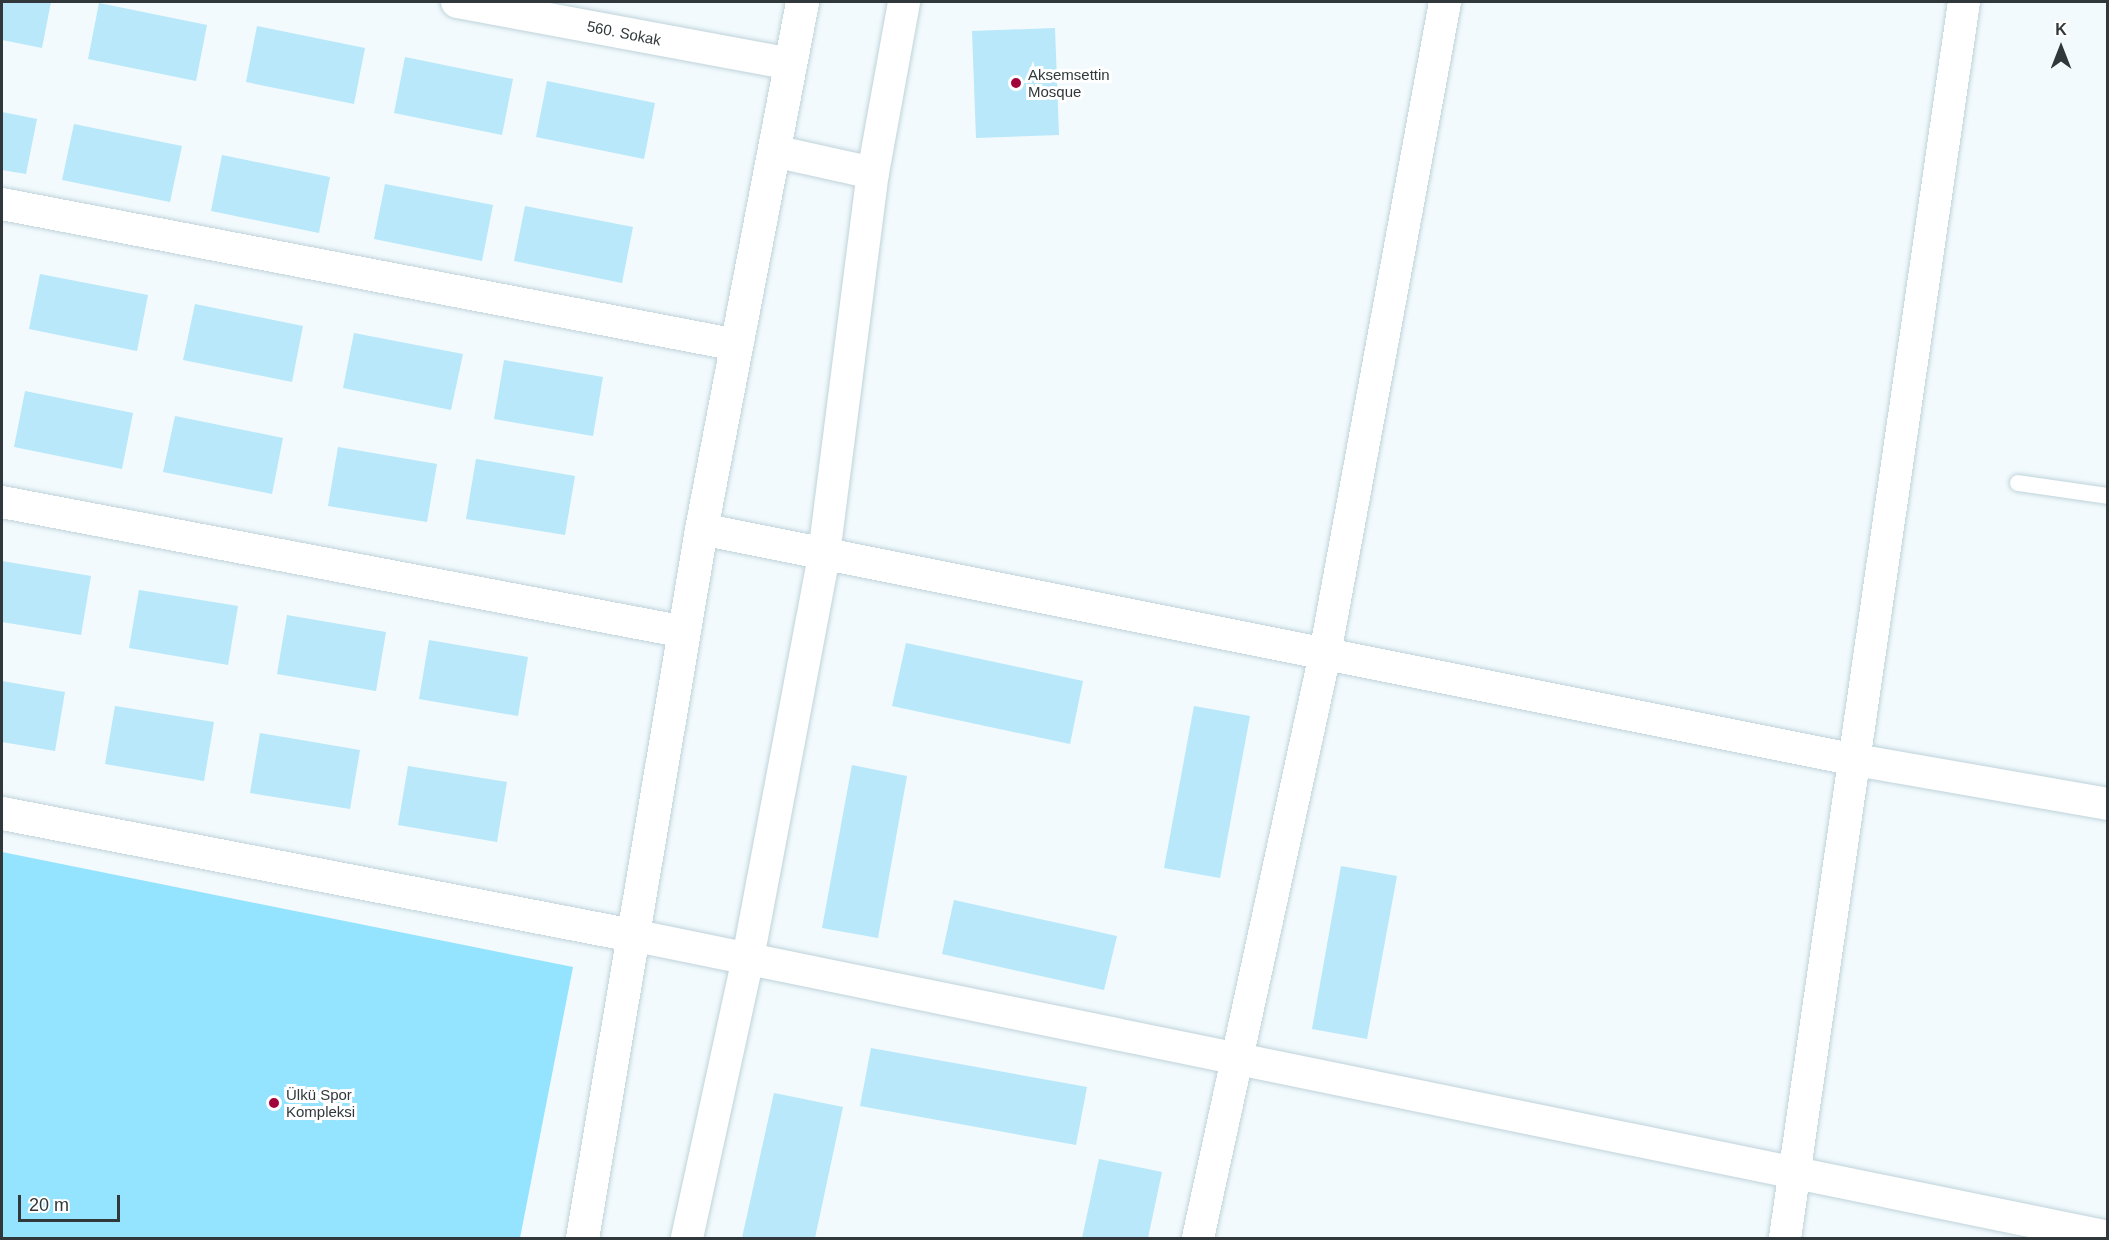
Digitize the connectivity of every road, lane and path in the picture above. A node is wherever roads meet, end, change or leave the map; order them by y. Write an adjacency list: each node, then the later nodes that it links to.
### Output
1 (457, 2): 6 (street, 560. Sokak)
2 (802, 2): 6 (street)
3 (904, 2): 8 (street)
4 (1445, 2): 17 (street)
5 (1964, 2): 18 (street)
6 (790, 64): 7 (street)
7 (774, 151): 8 (street); 10 (street)
8 (873, 173): 15 (street)
9 (2, 204): 10 (street)
10 (737, 345): 14 (street)
11 (2018, 483): 12 (lane)
12 (2108, 496)
13 (2, 502): 16 (street)
14 (701, 529): 15 (street); 16 (street)
15 (824, 554): 17 (street); 22 (street)
16 (684, 632): 21 (street)
17 (1325, 654): 18 (street); 23 (street)
18 (1856, 760): 19 (street); 24 (street)
19 (2108, 804)
20 (2, 813): 21 (street)
21 (632, 935): 22 (street); 26 (street)
22 (748, 958): 23 (street); 27 (street)
23 (1240, 1057): 24 (street); 28 (street)
24 (1794, 1172): 25 (street); 29 (street)
25 (2108, 1237)
26 (582, 1239)
27 (687, 1239)
28 (1198, 1239)
29 (1785, 1239)

